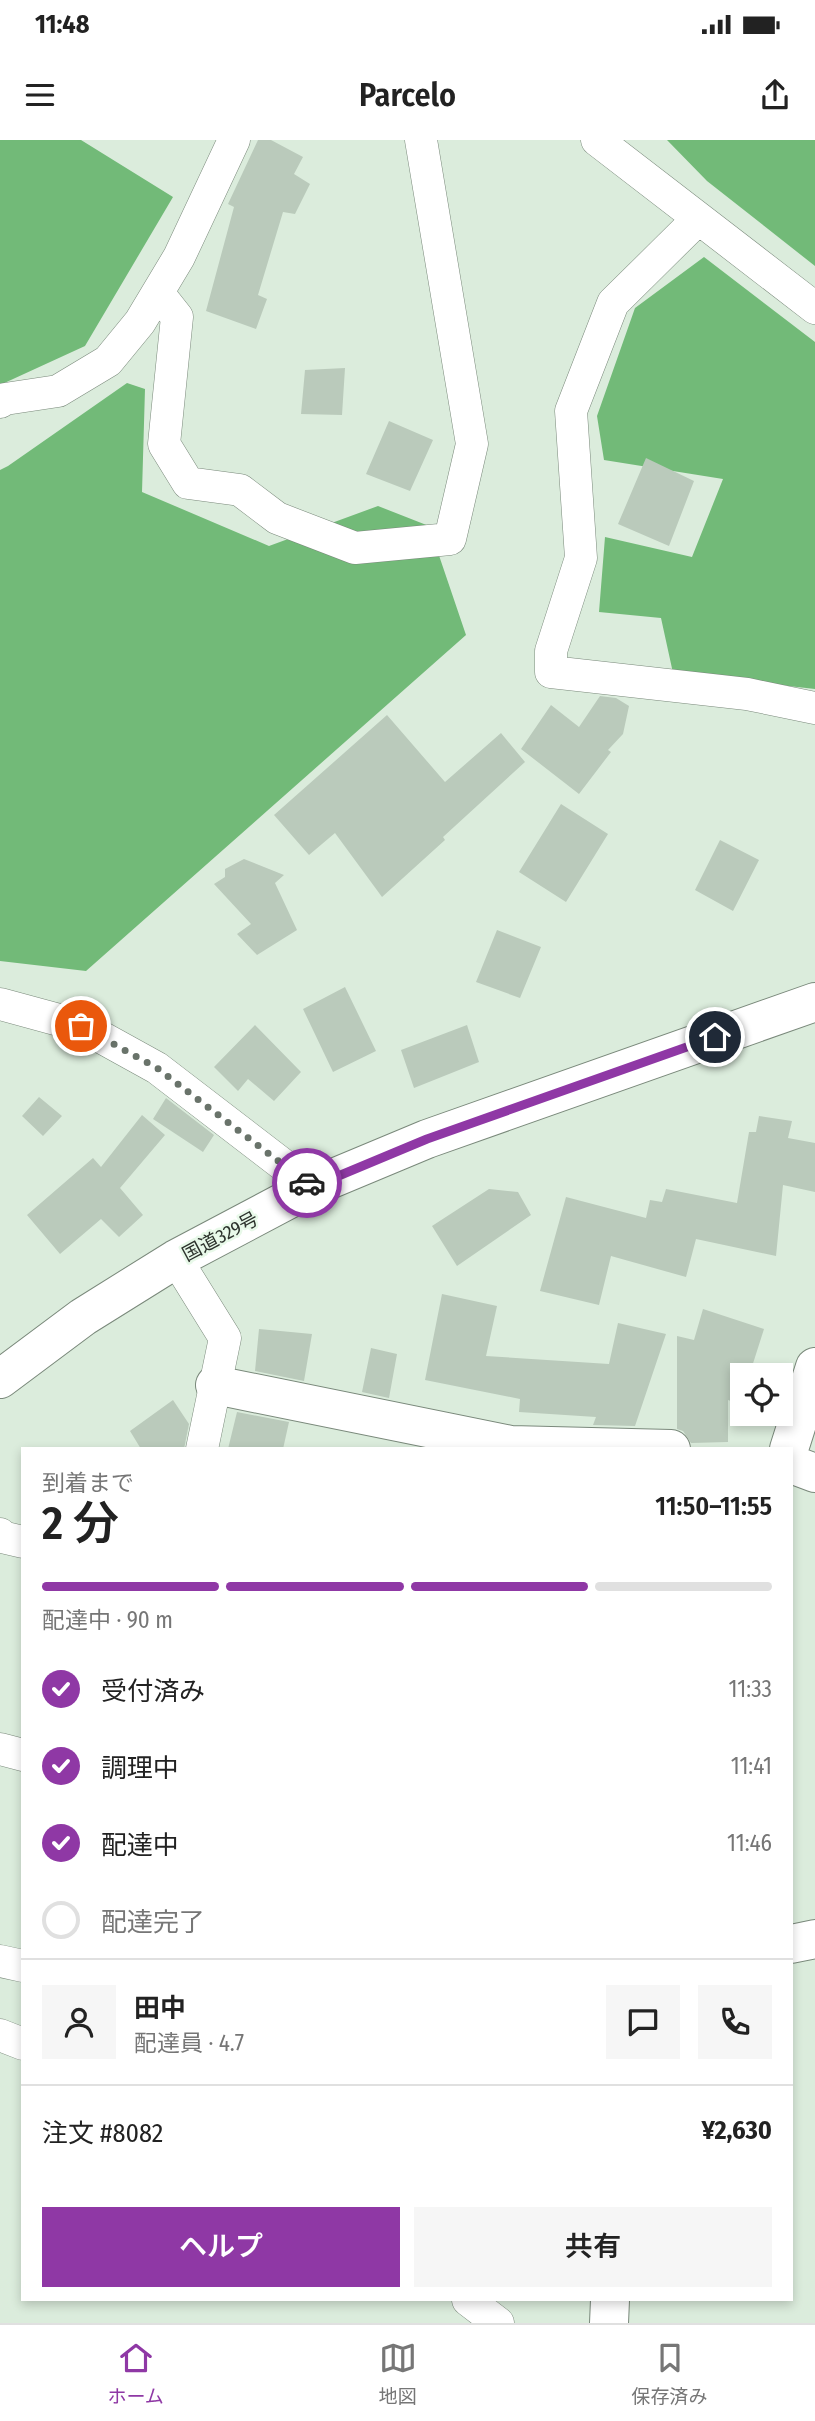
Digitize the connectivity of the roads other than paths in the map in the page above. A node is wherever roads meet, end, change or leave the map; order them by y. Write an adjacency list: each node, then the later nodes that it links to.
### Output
1 (234, 140): 5 (street)
2 (421, 140): 5 (street)
3 (597, 140): 4 (street)
4 (698, 219): 6 (street); 8 (street)
5 (158, 293): 7 (street)
6 (815, 308)
7 (2, 398)
8 (815, 708)
9 (815, 1002): 11 (main road, 国道329号)
10 (0, 1004): 11 (street)
11 (312, 1187): 12 (main road, 国道329号)
12 (176, 1259): 14 (main road, 国道329号); 15 (street)
13 (815, 1367): 18 (main road)
14 (0, 1379)
15 (215, 1385): 16 (street); 17 (main road)
16 (202, 1447)
17 (591, 1447)
18 (790, 1447)
19 (793, 1465): 20 (main road)
20 (815, 1473)
21 (0, 1534): 22 (street)
22 (21, 1542)
23 (0, 1749): 24 (street)
24 (21, 1754)
25 (815, 1939): 26 (main road)
26 (793, 1944)
27 (0, 1961): 28 (street)
28 (21, 1966)
29 (0, 2035): 30 (street)
30 (21, 2043)
31 (469, 2301): 33 (street)
32 (610, 2301): 34 (main road)
33 (498, 2323)
34 (609, 2323)

